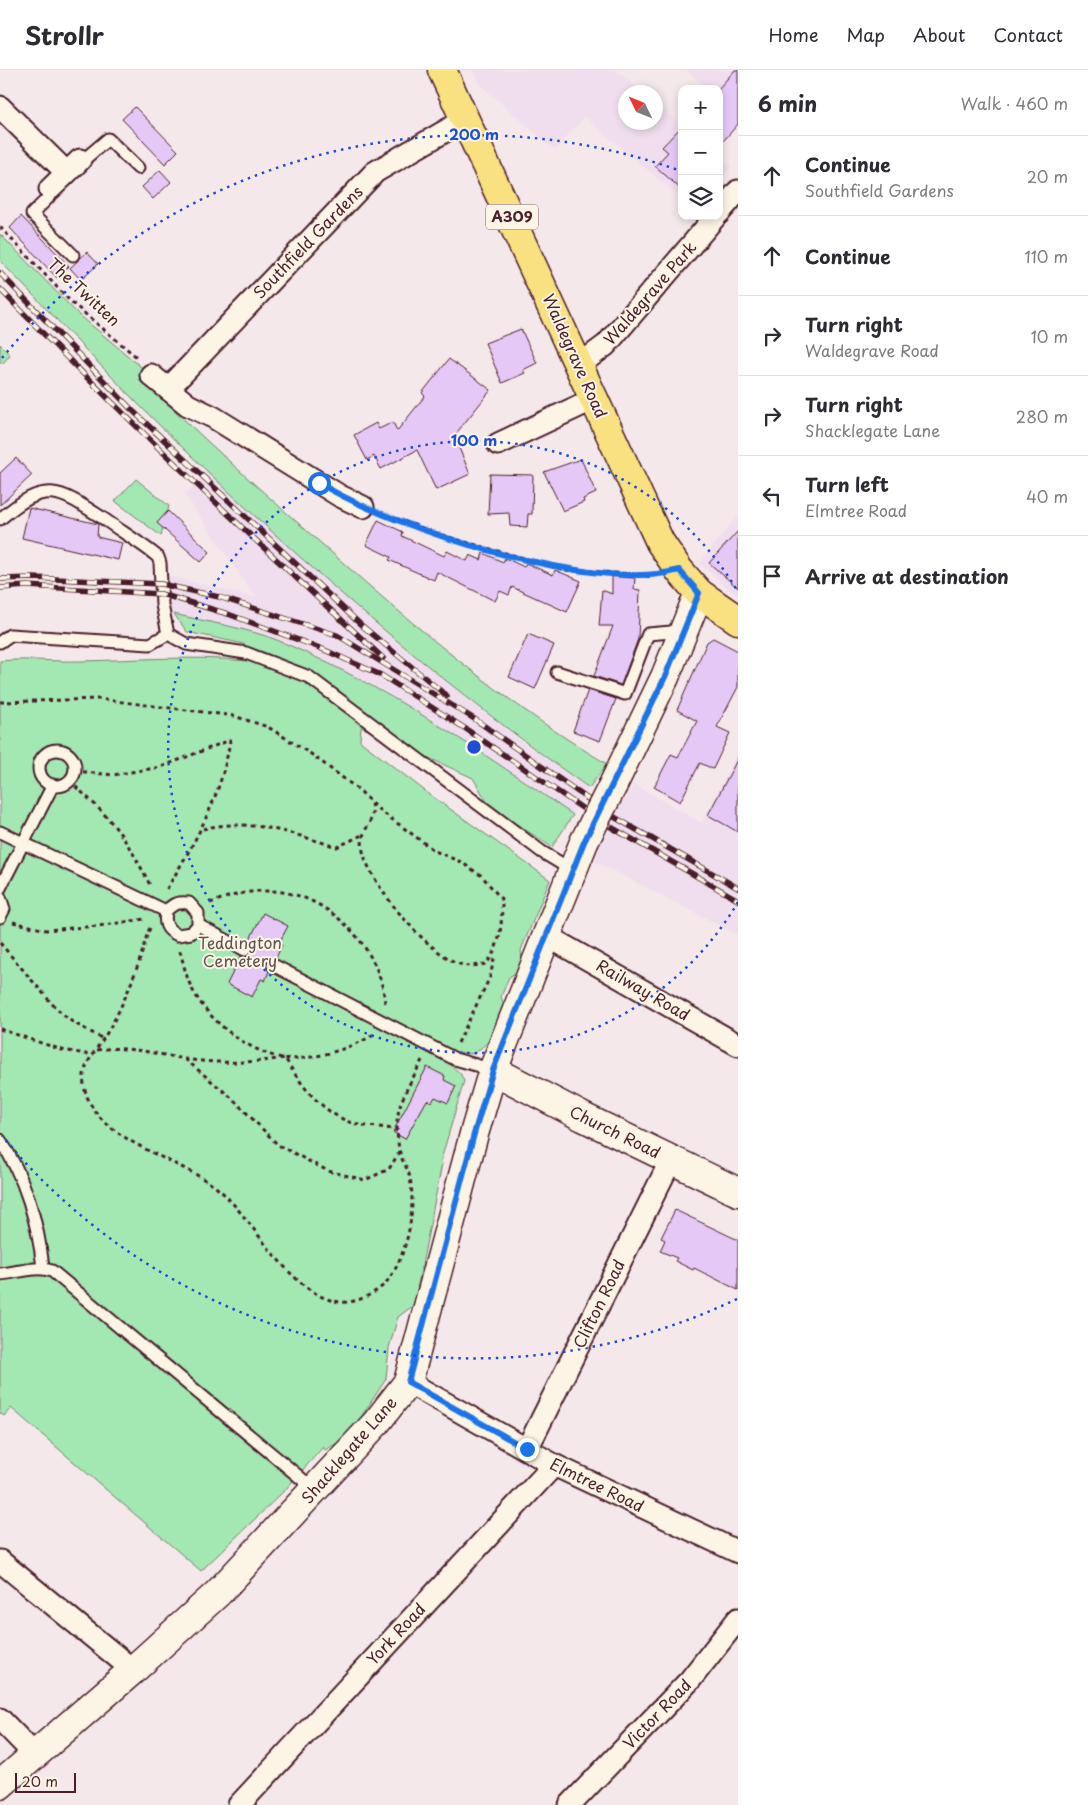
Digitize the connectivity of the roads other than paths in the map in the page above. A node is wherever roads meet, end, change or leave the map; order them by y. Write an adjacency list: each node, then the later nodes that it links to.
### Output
1 (442, 70): 3 (main road, Waldegrave Road / A309)
2 (0, 107): 4 (street)
3 (466, 119): 11 (main road, Waldegrave Road / A309); 13 (street, Southfield Gardens)
4 (73, 166): 5 (lane); 6 (street)
5 (138, 168)
6 (50, 189): 10 (lane)
7 (738, 191): 8 (street)
8 (723, 208)
9 (713, 220): 11 (street, Waldegrave Park)
10 (73, 255)
11 (579, 365): 14 (main road, Waldegrave Road / A309)
12 (151, 375): 13 (street)
13 (168, 389): 16 (street)
14 (594, 399): 15 (street); 18 (main road, Waldegrave Road / A309)
15 (498, 444)
16 (363, 507)
17 (0, 519): 21 (lane)
18 (699, 593): 19 (main road, Waldegrave Road / A309); 20 (street, Shacklegate Lane)
19 (738, 620)
20 (683, 631): 23 (lane); 27 (street, Shacklegate Lane, bridge)
21 (168, 634): 22 (lane); 27 (lane)
22 (0, 642)
23 (558, 672)
24 (53, 785): 24 (lane); 26 (lane)
25 (0, 832): 26 (lane)
26 (23, 843): 28 (lane); 30 (lane)
27 (572, 870): 33 (street, Shacklegate Lane)
28 (0, 888)
29 (0, 897): 31 (lane)
30 (160, 912): 32 (lane); 32 (lane)
31 (4, 919)
32 (198, 925): 34 (lane)
33 (547, 936): 36 (street, Railway Road); 37 (street, Shacklegate Lane)
34 (244, 950)
35 (272, 965): 37 (lane)
36 (738, 1045)
37 (493, 1070): 39 (street, Church Road); 43 (street, Shacklegate Lane)
38 (0, 1140): 41 (lane)
39 (671, 1160): 40 (street, Church Road); 44 (street, Clifton Road)
40 (738, 1192)
41 (43, 1267): 42 (lane); 46 (lane)
42 (0, 1274)
43 (408, 1382): 44 (street, Elmtree Road); 46 (street, Shacklegate Lane)
44 (527, 1449): 45 (street, Elmtree Road)
45 (554, 1465): 47 (street, Elmtree Road); 54 (street, York Road)
46 (314, 1490): 50 (street, Shacklegate Lane)
47 (738, 1552)
48 (0, 1561): 50 (street)
49 (738, 1619): 55 (street, Victor Road)
50 (133, 1670): 52 (street, Shacklegate Lane)
51 (0, 1719): 52 (street)
52 (34, 1754): 53 (street, Shacklegate Lane)
53 (0, 1785)
54 (238, 1805)
55 (570, 1805)

